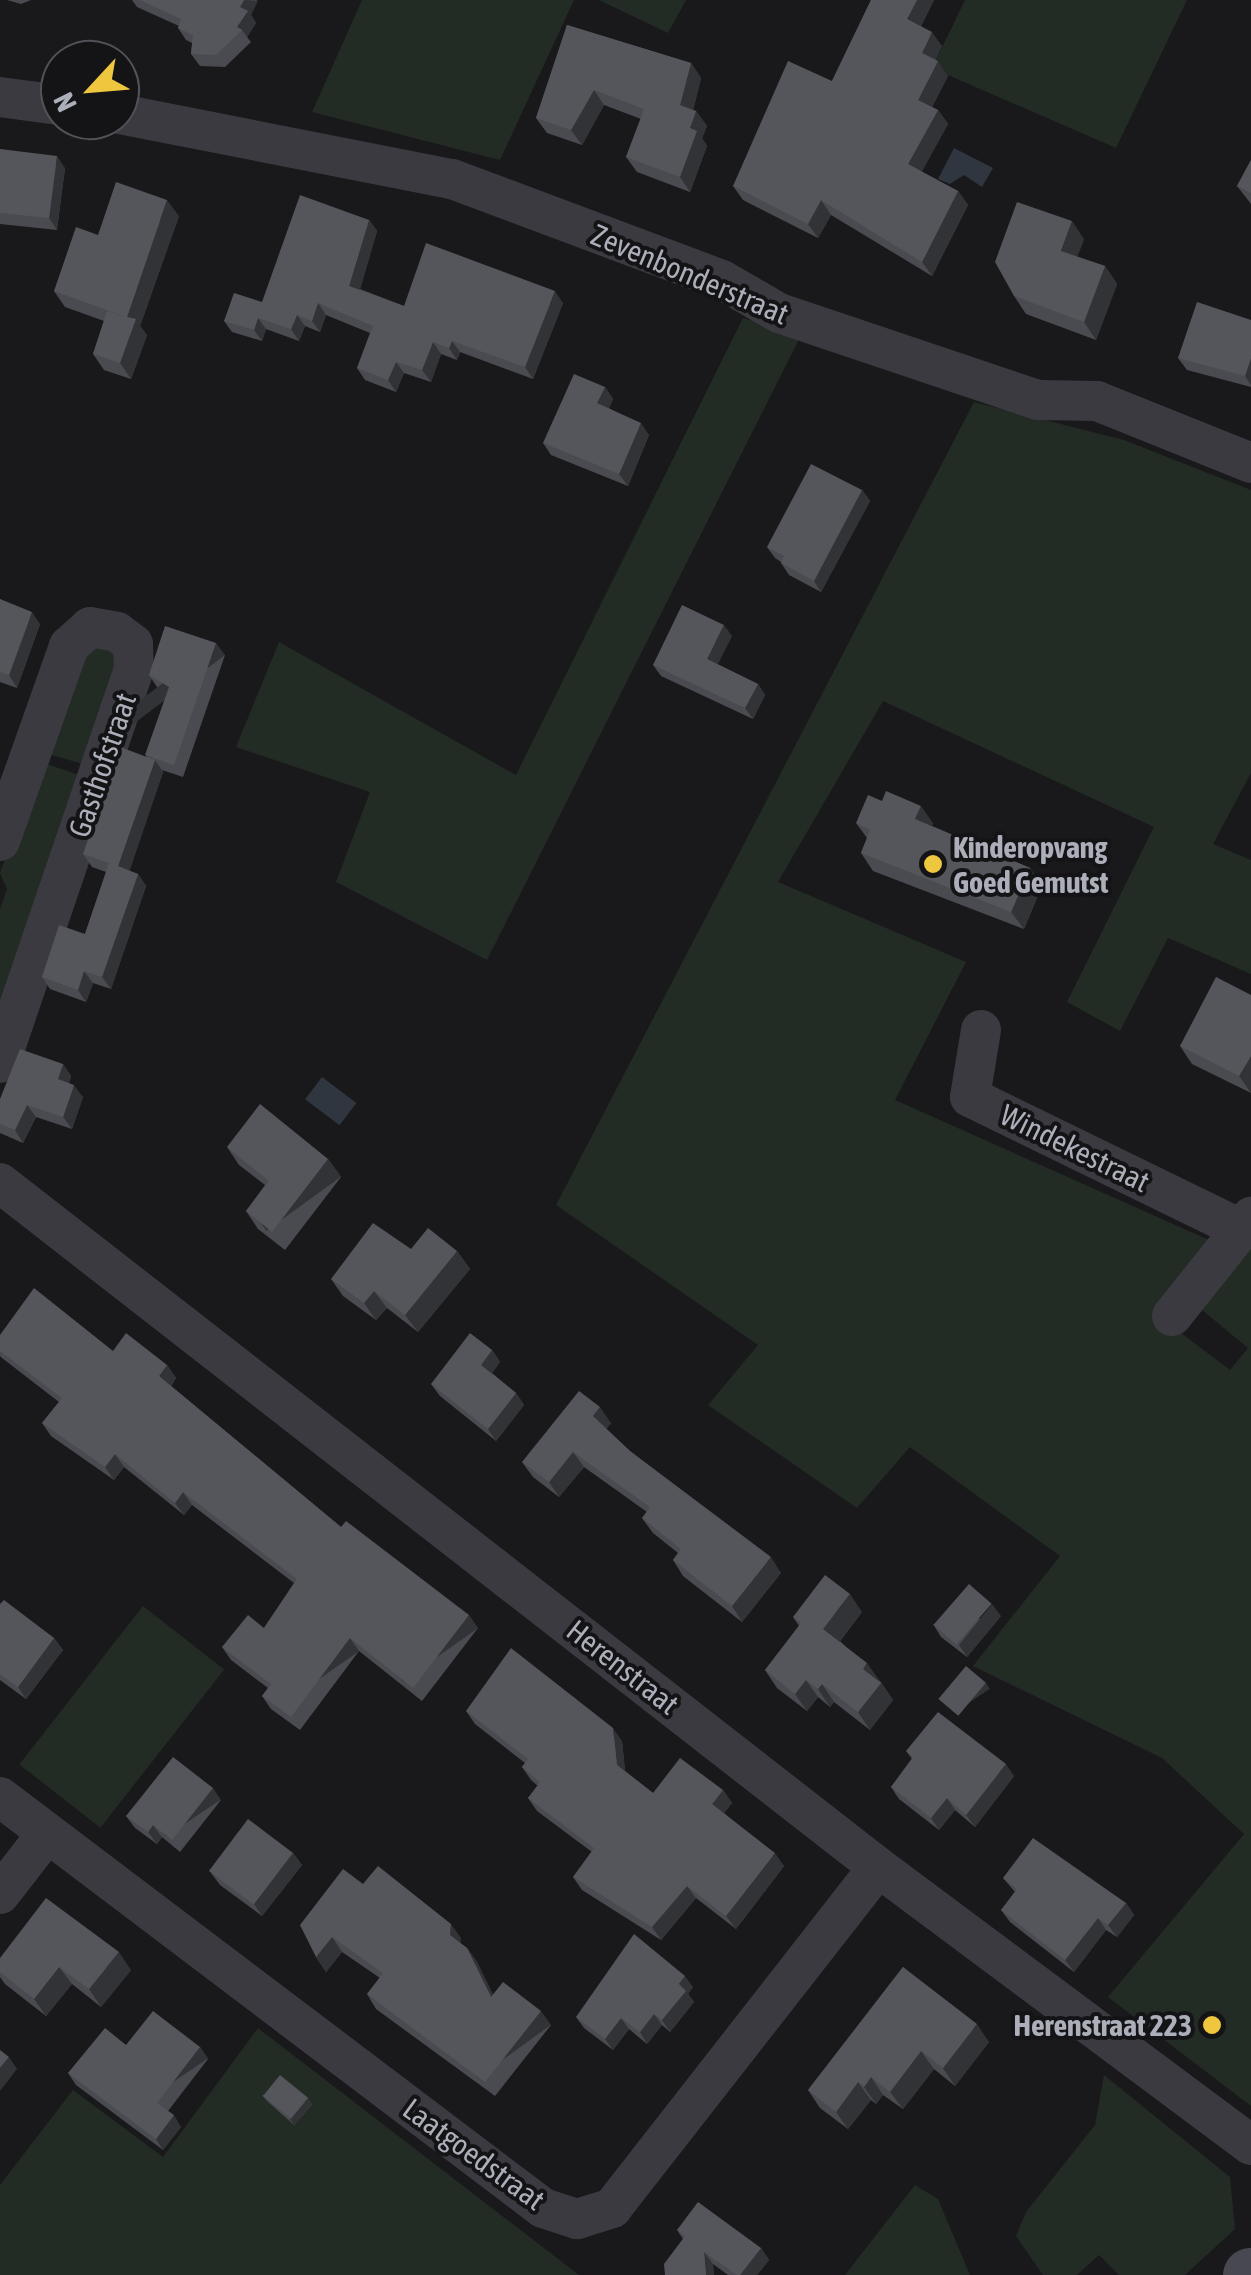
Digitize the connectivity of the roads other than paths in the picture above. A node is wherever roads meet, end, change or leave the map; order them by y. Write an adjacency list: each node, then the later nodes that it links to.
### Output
1 (0, 97): 2 (street)
2 (40, 103)
3 (140, 118): 4 (street, Zevenbonderstraat)
4 (1251, 463)
5 (15, 748): 6 (street, Gasthofstraat); 8 (street, Gasthofstraat)
6 (0, 841)
7 (981, 1030): 10 (street, Windekestraat)
8 (0, 1062)
9 (0, 1184): 14 (street, Herenstraat)
10 (1246, 1223): 11 (street, Windekestraat)
11 (1172, 1316)
12 (0, 1797): 13 (street, Laatgoedstraat)
13 (46, 1835): 14 (street, Laatgoedstraat); 15 (street)
14 (878, 1867): 16 (street, Herenstraat)
15 (0, 1894)
16 (1251, 2145)

